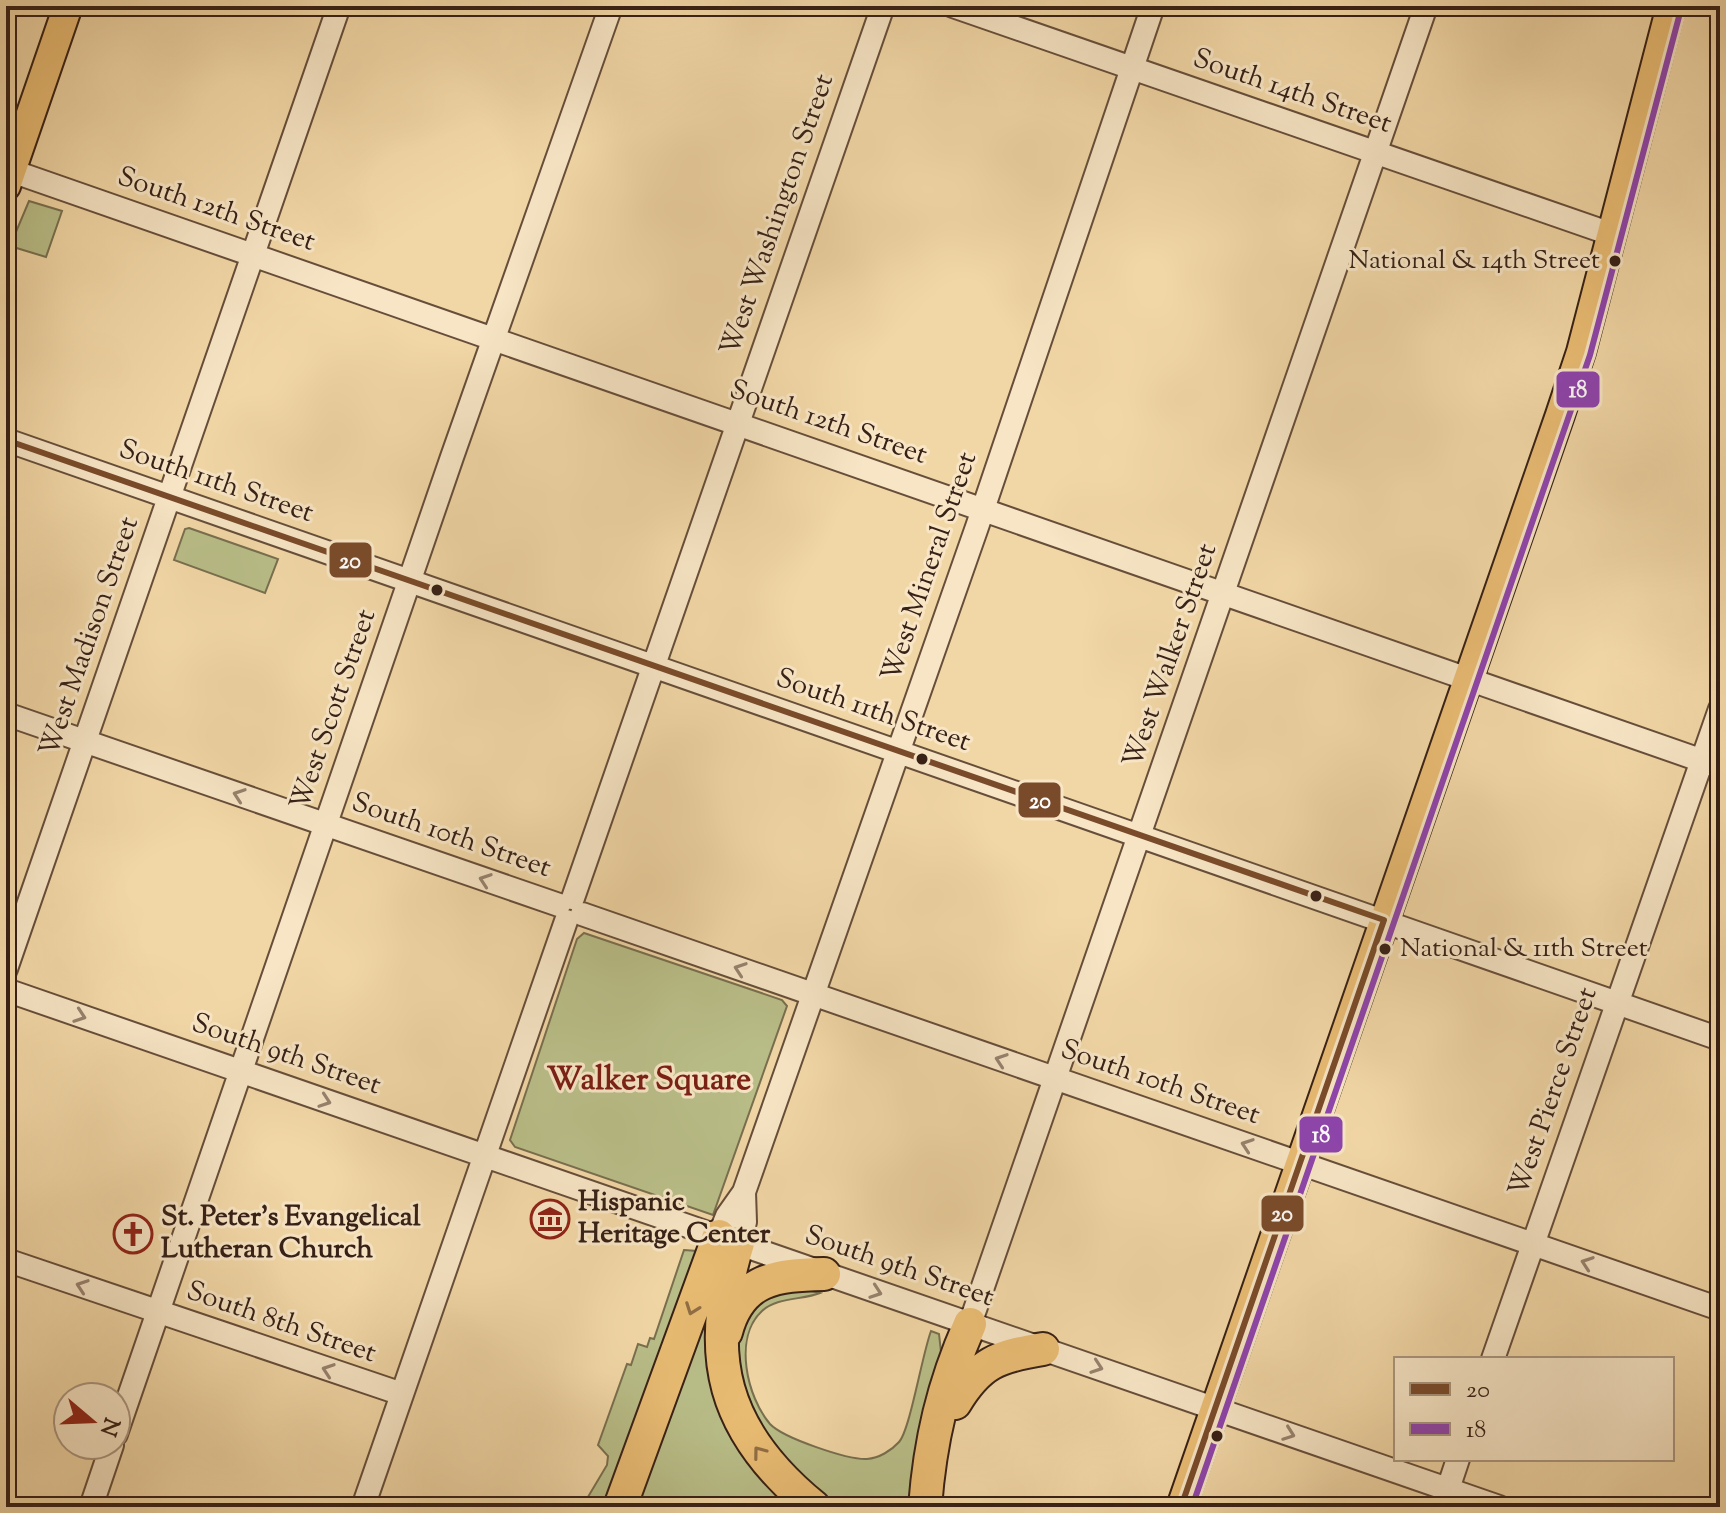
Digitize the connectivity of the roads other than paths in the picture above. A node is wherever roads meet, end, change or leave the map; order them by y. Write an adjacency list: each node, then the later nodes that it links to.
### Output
1 (68, 6): 11 (main road)
2 (339, 6): 13 (street, West Madison Street)
3 (611, 6): 14 (street, West Scott Street)
4 (883, 6): 15 (street, West Washington Street)
5 (953, 6): 9 (street, South 14th Street)
6 (1153, 6): 9 (street, West Mineral Street)
7 (1426, 6): 10 (street, West Walker Street)
8 (1668, 7): 12 (main road)
9 (1131, 69): 10 (street, South 14th Street); 18 (street, West Mineral Street)
10 (1377, 152): 12 (street, South 14th Street); 20 (street, West Walker Street)
11 (8, 175): 13 (street, South 12th Street)
12 (1611, 234): 22 (main road)
13 (254, 255): 14 (street, South 12th Street); 17 (street, West Madison Street)
14 (494, 339): 15 (street, South 12th Street); 19 (street, West Scott Street)
15 (737, 422): 18 (street, South 12th Street); 21 (street, West Washington Street)
16 (6, 440): 17 (street, South 11th Street)
17 (169, 497): 19 (street, South 11th Street); 25 (street, West Madison Street)
18 (983, 509): 20 (street, South 12th Street); 26 (street, West Mineral Street)
19 (411, 581): 21 (street, South 11th Street); 28 (street, West Scott Street)
20 (1224, 593): 22 (street, South 12th Street); 29 (street, West Walker Street)
21 (655, 666): 26 (street, South 11th Street); 30 (street, West Washington Street)
22 (1469, 678): 27 (street, South 12th Street); 31 (main road)
23 (1720, 709): 27 (street, West Pierce Street)
24 (6, 714): 25 (street, South 10th Street)
25 (86, 742): 28 (street, South 10th Street, one-way to 25); 32 (street, West Madison Street)
26 (898, 751): 29 (street, South 11th Street); 34 (street, West Mineral Street)
27 (1711, 764): 35 (street, West Pierce Street)
28 (326, 824): 30 (street, South 10th Street, one-way to 28); 37 (street, West Scott Street)
29 (1141, 836): 31 (street, South 11th Street); 38 (street, West Walker Street)
30 (570, 910): 34 (street, South 10th Street, one-way to 30); 39 (street, West Washington Street)
31 (1384, 920): 35 (street, South 11th Street); 40 (main road)
32 (6, 969)
33 (6, 990): 37 (street, South 9th Street, one-way to 37)
34 (813, 995): 38 (street, South 10th Street, one-way to 34); 41 (street, West Mineral Street)
35 (1616, 1002): 36 (street, South 11th Street); 42 (street, West Pierce Street)
36 (1720, 1039)
37 (241, 1071): 39 (street, South 9th Street, one-way to 39); 46 (street, West Scott Street)
38 (1056, 1079): 40 (street, South 10th Street, one-way to 38); 47 (street, West Walker Street)
39 (485, 1154): 41 (street, South 9th Street); 52 (street, West Washington Street)
40 (1299, 1164): 42 (street, South 10th Street); 54 (main road)
41 (729, 1239): 44 (street, South 9th Street); 48 (highway); 60 (highway, one-way to 60)
42 (1533, 1244): 45 (street, South 10th Street, one-way to 42); 50 (street, West Pierce Street)
43 (6, 1260): 46 (street, South 8th Street, one-way to 43)
44 (824, 1274): 47 (street, South 9th Street, one-way to 47); 48 (highway)
45 (1720, 1309)
46 (158, 1313): 51 (street, West Scott Street); 52 (street, South 8th Street, one-way to 46)
47 (970, 1324): 49 (street, South 9th Street); 53 (highway); 62 (highway)
48 (722, 1346): 61 (highway, one-way to 48)
49 (1043, 1349): 53 (highway); 54 (street, South 9th Street, one-way to 54)
50 (1494, 1357)
51 (132, 1388)
52 (402, 1394): 59 (street, West Washington Street)
53 (955, 1403): 63 (highway)
54 (1215, 1407): 57 (street, South 9th Street, one-way to 57); 64 (main road)
55 (107, 1461): 58 (street)
56 (1457, 1461): 57 (street)
57 (1445, 1498): 65 (street, South 9th Street)
58 (91, 1507)
59 (363, 1507)
60 (620, 1507)
61 (814, 1507)
62 (925, 1507)
63 (944, 1507)
64 (1181, 1507)
65 (1499, 1507)

